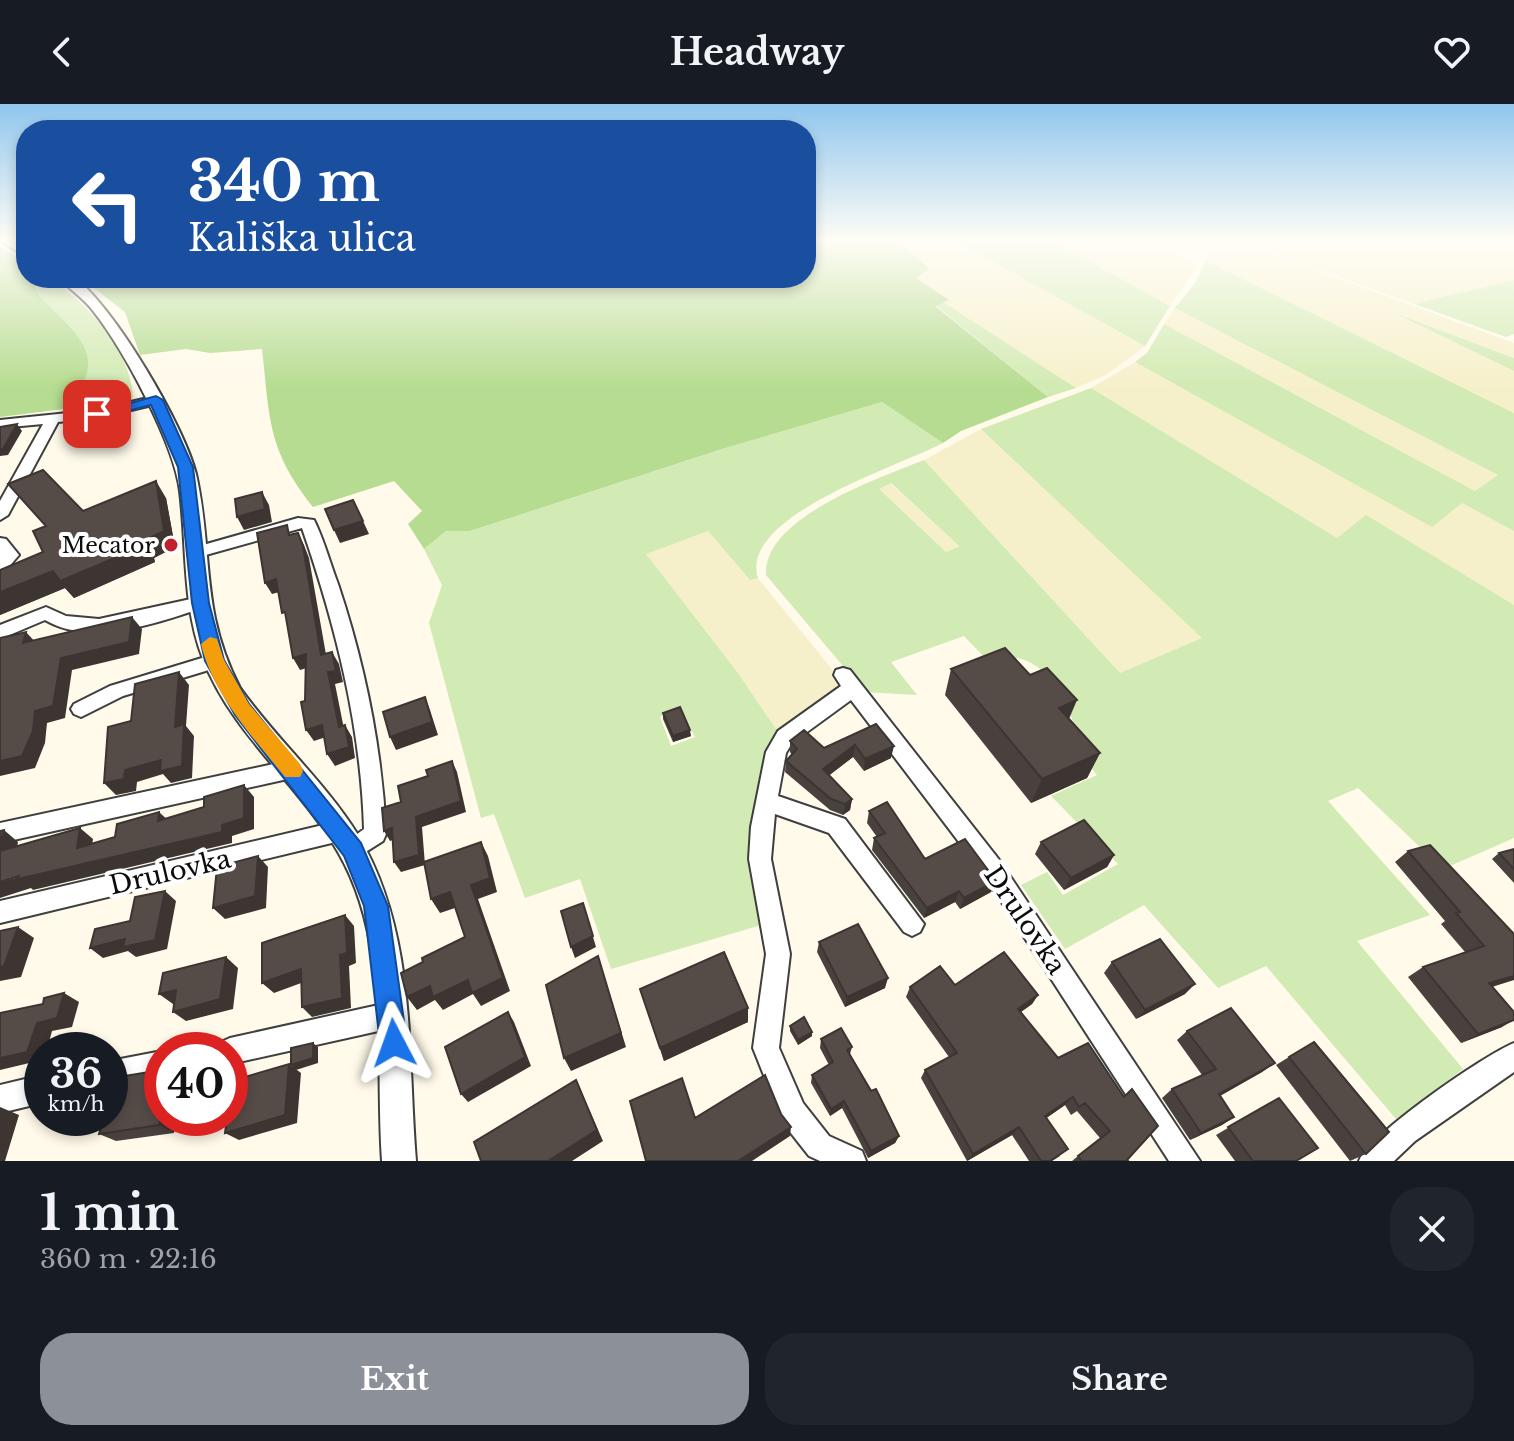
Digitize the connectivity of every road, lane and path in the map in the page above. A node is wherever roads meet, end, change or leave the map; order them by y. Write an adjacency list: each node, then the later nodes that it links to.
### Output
1 (82, 289): 2 (street)
2 (156, 400): 3 (street); 9 (street)
3 (52, 420): 4 (street); 5 (street)
4 (0, 424)
5 (23, 475): 6 (street); 7 (street)
6 (0, 478)
7 (0, 515)
8 (0, 543): 10 (street)
9 (195, 553): 11 (street); 18 (street)
10 (0, 566)
11 (200, 603): 12 (street); 13 (street)
12 (0, 632)
13 (215, 661): 14 (street); 15 (street)
14 (81, 709)
15 (292, 769): 17 (street); 18 (street)
16 (769, 802): 20 (street); 27 (street, Drulovka); 28 (street, Drulovka)
17 (0, 833)
18 (346, 841): 19 (street, Drulovka); 21 (street)
19 (0, 912)
20 (912, 924)
21 (392, 1015): 22 (street); 26 (street)
22 (248, 1047)
23 (1514, 1056): 29 (street)
24 (24, 1093): 25 (street)
25 (0, 1099)
26 (399, 1161)
27 (852, 1161)
28 (1186, 1161)
29 (1373, 1161)

